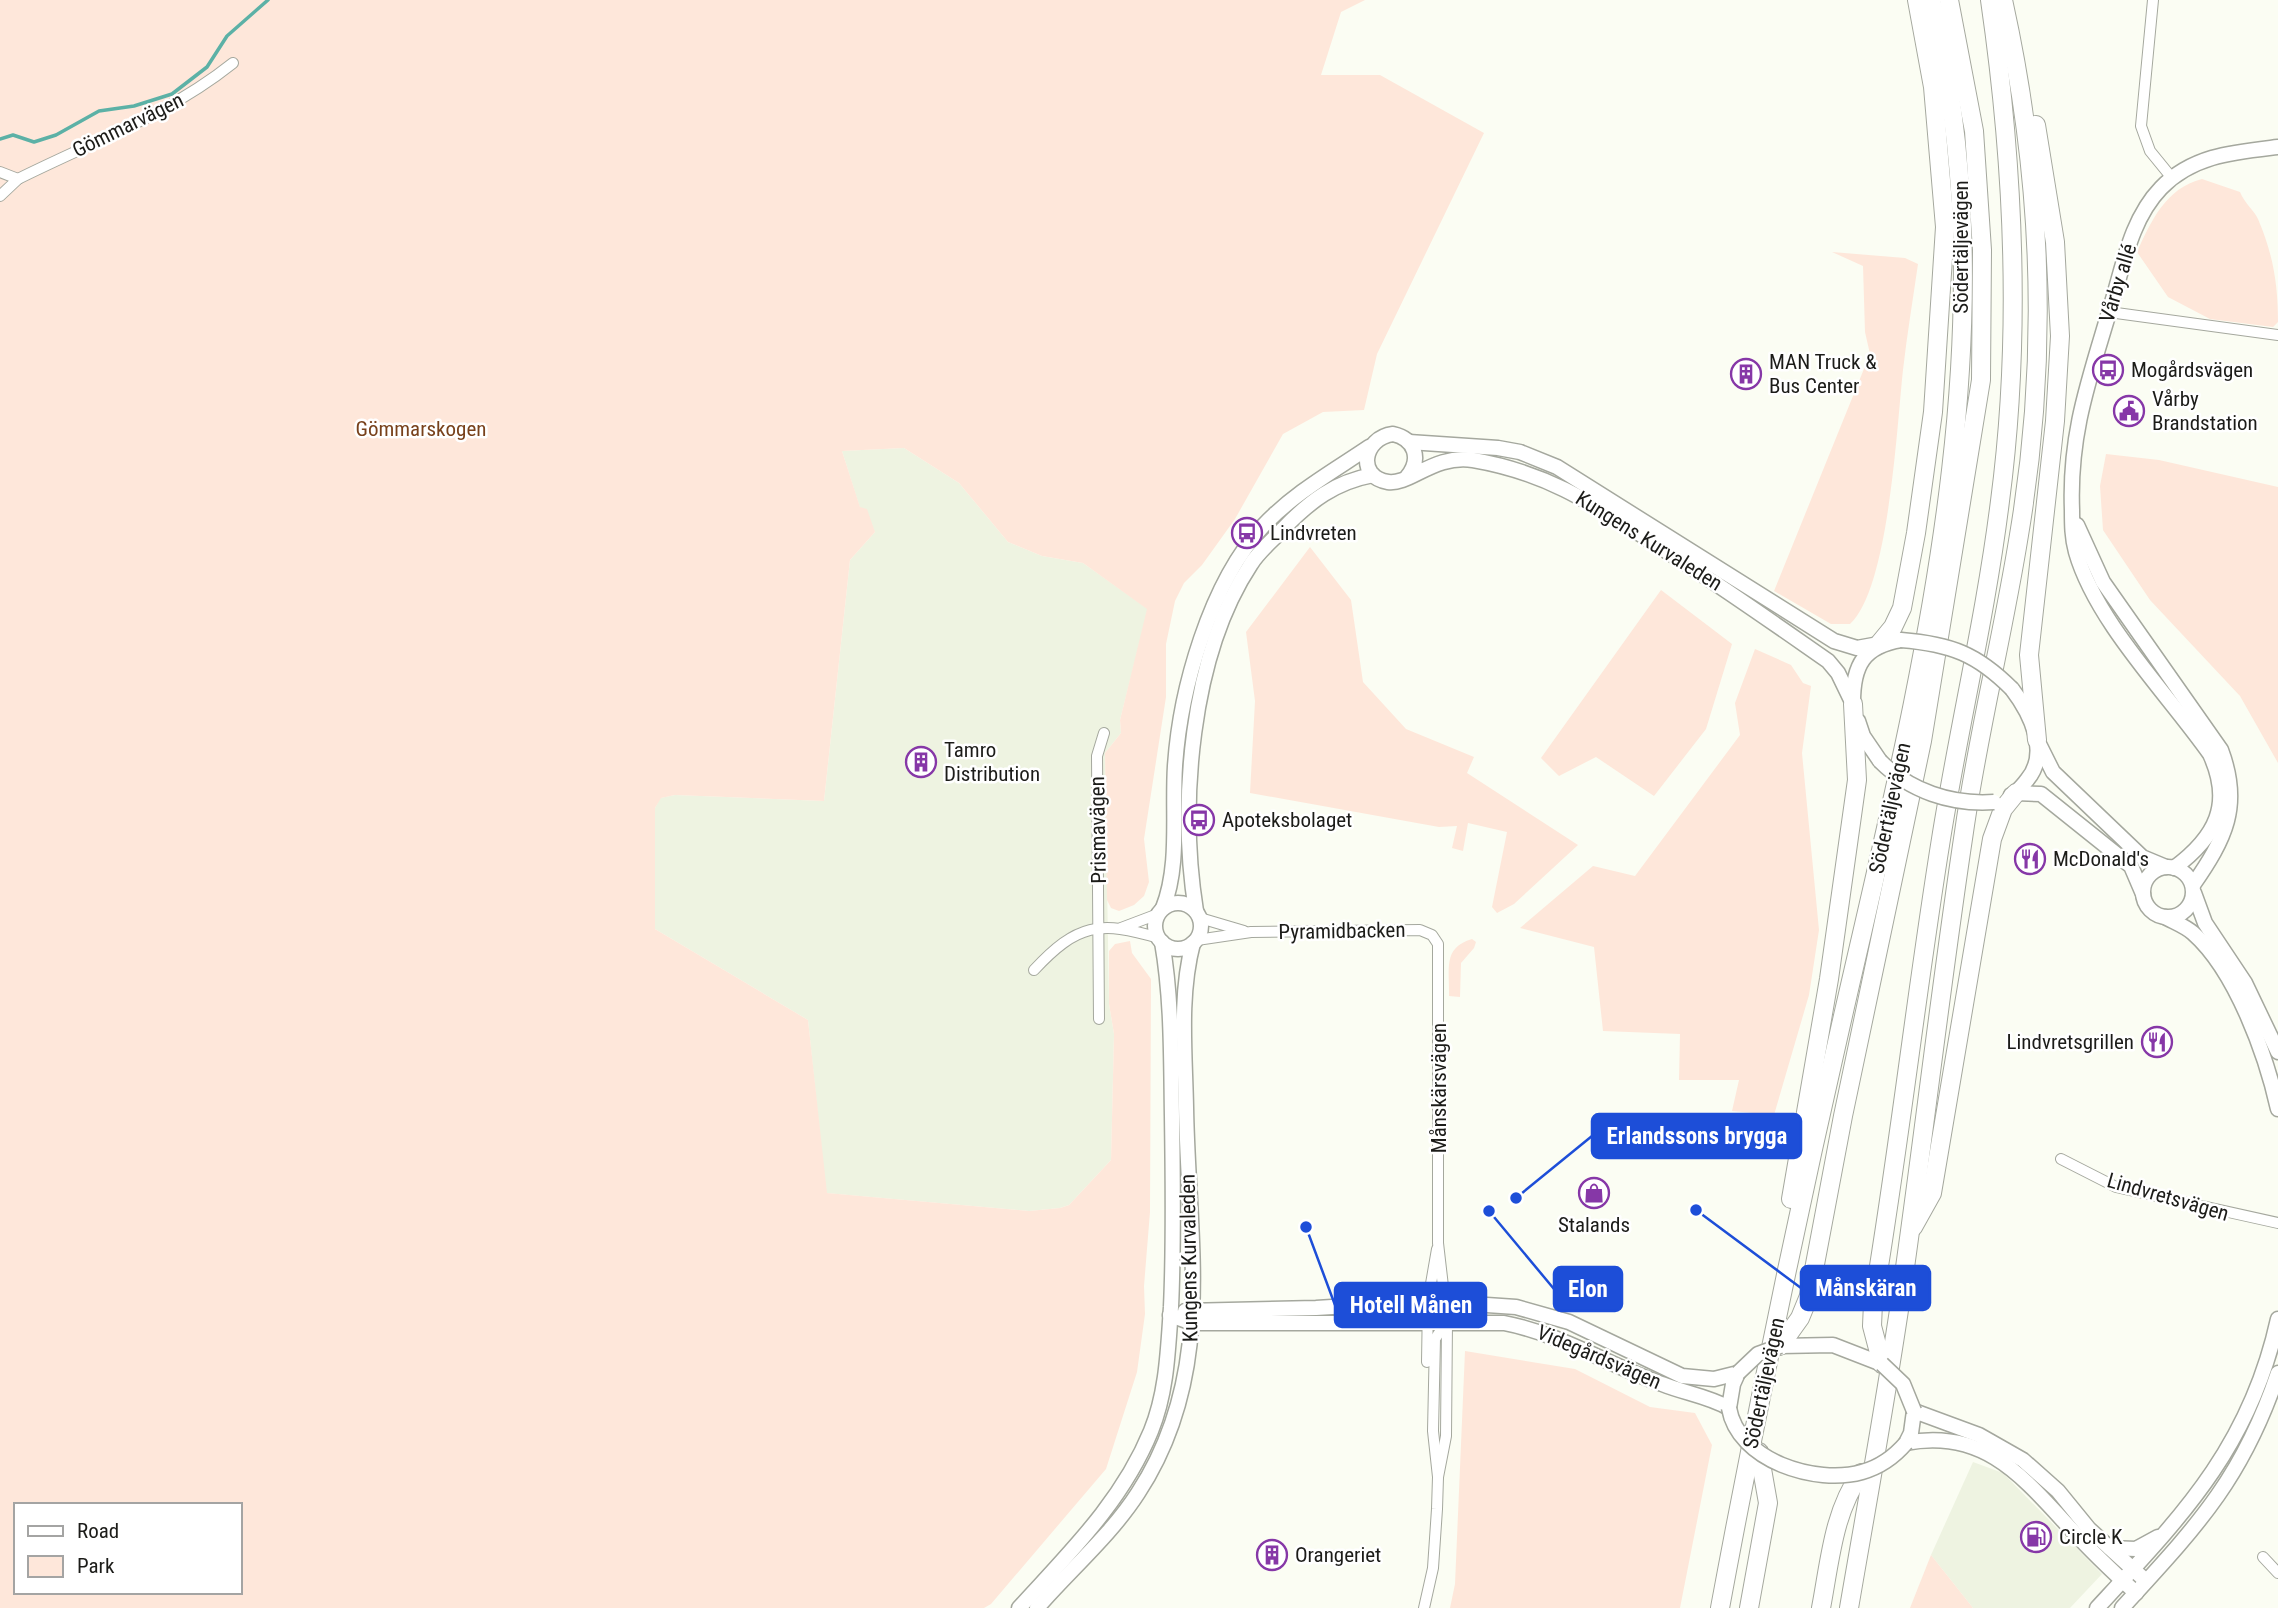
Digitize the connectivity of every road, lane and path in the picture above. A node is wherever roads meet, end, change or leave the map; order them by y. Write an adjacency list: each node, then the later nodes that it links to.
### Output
1 (1917, 0): 21 (highway)
2 (1931, 0): 51 (highway, Södertäljevägen)
3 (1949, 0): 54 (highway)
4 (1990, 0): 55 (highway)
5 (2003, 0): 7 (highway)
6 (2153, 0): 11 (street)
7 (2014, 53): 24 (highway); 44 (highway)
8 (233, 63): 12 (street, Gömmarvägen)
9 (2278, 147): 11 (street, Vårby allé)
10 (0, 172): 12 (street)
11 (2172, 178): 14 (street, Vårby allé)
12 (18, 179): 13 (street, Gömmarvägen)
13 (0, 196)
14 (2109, 312): 15 (street); 20 (street, Vårby allé)
15 (2278, 335)
16 (1409, 442): 17 (street); 19 (street); 21 (street, Kungens Kurvaleden)
17 (1369, 447): 18 (street); 29 (street)
18 (1373, 475): 19 (street); 30 (street)
19 (1407, 477): 22 (street, Kungens Kurvaleden)
20 (2072, 510): 26 (street, Vårby allé); 27 (street, Vårby allé)
21 (1879, 644): 22 (street); 24 (street, bridge)
22 (1853, 704): 25 (street, bridge); 51 (highway)
23 (1104, 733): 33 (street, Prismavägen)
24 (2037, 740): 25 (street); 26 (street)
25 (2016, 793): 28 (street); 44 (highway)
26 (2170, 867): 27 (street); 28 (street)
27 (2193, 889): 31 (street); 40 (street)
28 (2143, 894): 31 (street)
29 (1161, 911): 30 (street); 32 (street); 36 (street)
30 (1198, 915): 34 (street, Pyramidbacken); 37 (street)
31 (2165, 917): 41 (street)
32 (1120, 928): 33 (street); 36 (street)
33 (1100, 929): 38 (street); 39 (street, Prismavägen)
34 (1251, 932): 35 (street, Pyramidbacken); 37 (street, Pyramidbacken)
35 (1432, 935): 45 (street, Månskärsvägen)
36 (1160, 940): 37 (street); 48 (street, Kungens Kurvaleden)
37 (1195, 942): 49 (street, Kungens Kurvaleden)
38 (1034, 970)
39 (1099, 1019)
40 (2278, 1052)
41 (2278, 1109)
42 (2061, 1159): 43 (street, Lindvretsvägen)
43 (2278, 1223)
44 (1908, 1236): 78 (highway)
45 (1438, 1243): 46 (street, Månskärsvägen); 47 (street, Månskärsvägen)
46 (1428, 1301): 47 (street, Videgårdsvägen); 49 (street, Videgårdsvägen); 52 (street, Månskärsvägen)
47 (1446, 1301): 53 (street, Månskärsvägen); 57 (street, Videgårdsvägen)
48 (1170, 1315): 49 (street, Videgårdsvägen); 72 (street, Kungens Kurvaleden)
49 (1193, 1316): 52 (street, Videgårdsvägen); 73 (street, Kungens Kurvaleden)
50 (2278, 1318): 64 (street)
51 (1778, 1320): 75 (highway, Södertäljevägen)
52 (1427, 1321): 53 (street, Videgårdsvägen); 63 (street, Månskärsvägen)
53 (1447, 1321): 58 (street, Videgårdsvägen); 63 (street, Månskärsvägen)
54 (1780, 1346): 55 (street); 57 (street, bridge)
55 (1882, 1364): 59 (street, bridge)
56 (2278, 1373): 70 (street)
57 (1734, 1374): 58 (street)
58 (1726, 1407): 61 (street, bridge)
59 (1914, 1411): 60 (street); 65 (street)
60 (1906, 1443): 62 (street, bridge); 69 (street)
61 (1759, 1452): 62 (street, bridge); 76 (highway)
62 (1861, 1473): 77 (highway)
63 (1438, 1477): 74 (street, Månskärsvägen)
64 (2177, 1522): 65 (street); 67 (street)
65 (2110, 1548): 67 (street)
66 (2263, 1558): 68 (street)
67 (2133, 1569): 69 (street); 70 (street)
68 (2278, 1573)
69 (2122, 1580): 71 (street); 79 (street)
70 (2146, 1581): 71 (street)
71 (2136, 1593): 80 (street)
72 (1018, 1608)
73 (1037, 1608)
74 (1424, 1608)
75 (1720, 1608)
76 (1749, 1608)
77 (1821, 1608)
78 (1849, 1608)
79 (2096, 1608)
80 (2122, 1608)

